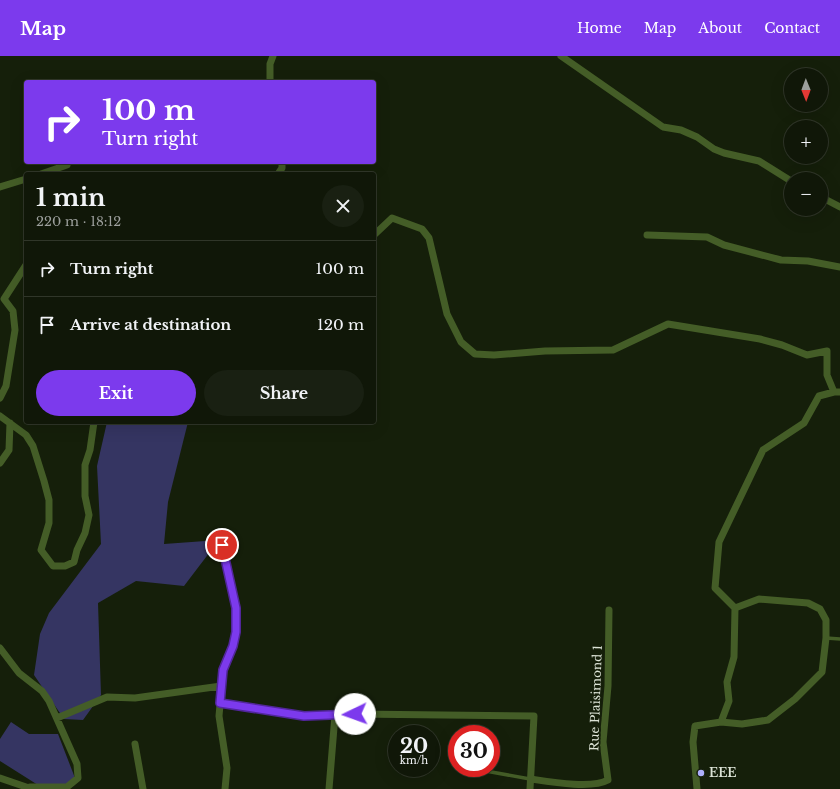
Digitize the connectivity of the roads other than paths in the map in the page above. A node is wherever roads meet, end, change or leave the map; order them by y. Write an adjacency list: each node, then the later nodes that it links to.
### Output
1 (273, 56): 3 (street)
2 (561, 56): 6 (street)
3 (270, 80)
4 (68, 164): 5 (street)
5 (46, 172)
6 (784, 177)
7 (24, 180): 8 (street)
8 (0, 187)
9 (828, 201): 10 (street)
10 (840, 207)
11 (376, 233): 16 (street)
12 (648, 235): 13 (street)
13 (840, 267)
14 (24, 268): 15 (street)
15 (2, 299): 17 (street)
16 (837, 392): 23 (street)
17 (0, 398)
18 (0, 416): 19 (street)
19 (10, 423): 20 (street); 21 (street)
20 (94, 424)
21 (0, 463)
22 (222, 545): 28 (street)
23 (735, 608): 25 (street); 32 (street)
24 (609, 610): 36 (street, Rue Plaisimond 1)
25 (826, 638): 26 (lane); 32 (street)
26 (840, 639)
27 (0, 648): 31 (street)
28 (221, 686): 29 (street); 31 (street)
29 (220, 703): 30 (street); 39 (street)
30 (335, 715): 36 (street); 40 (street)
31 (57, 718): 37 (street)
32 (721, 722): 42 (street)
33 (135, 744): 38 (street)
34 (500, 774): 36 (lane)
35 (0, 778): 37 (street)
36 (531, 779): 41 (street)
37 (31, 788)
38 (142, 789)
39 (225, 789)
40 (329, 789)
41 (530, 789)
42 (697, 789)

